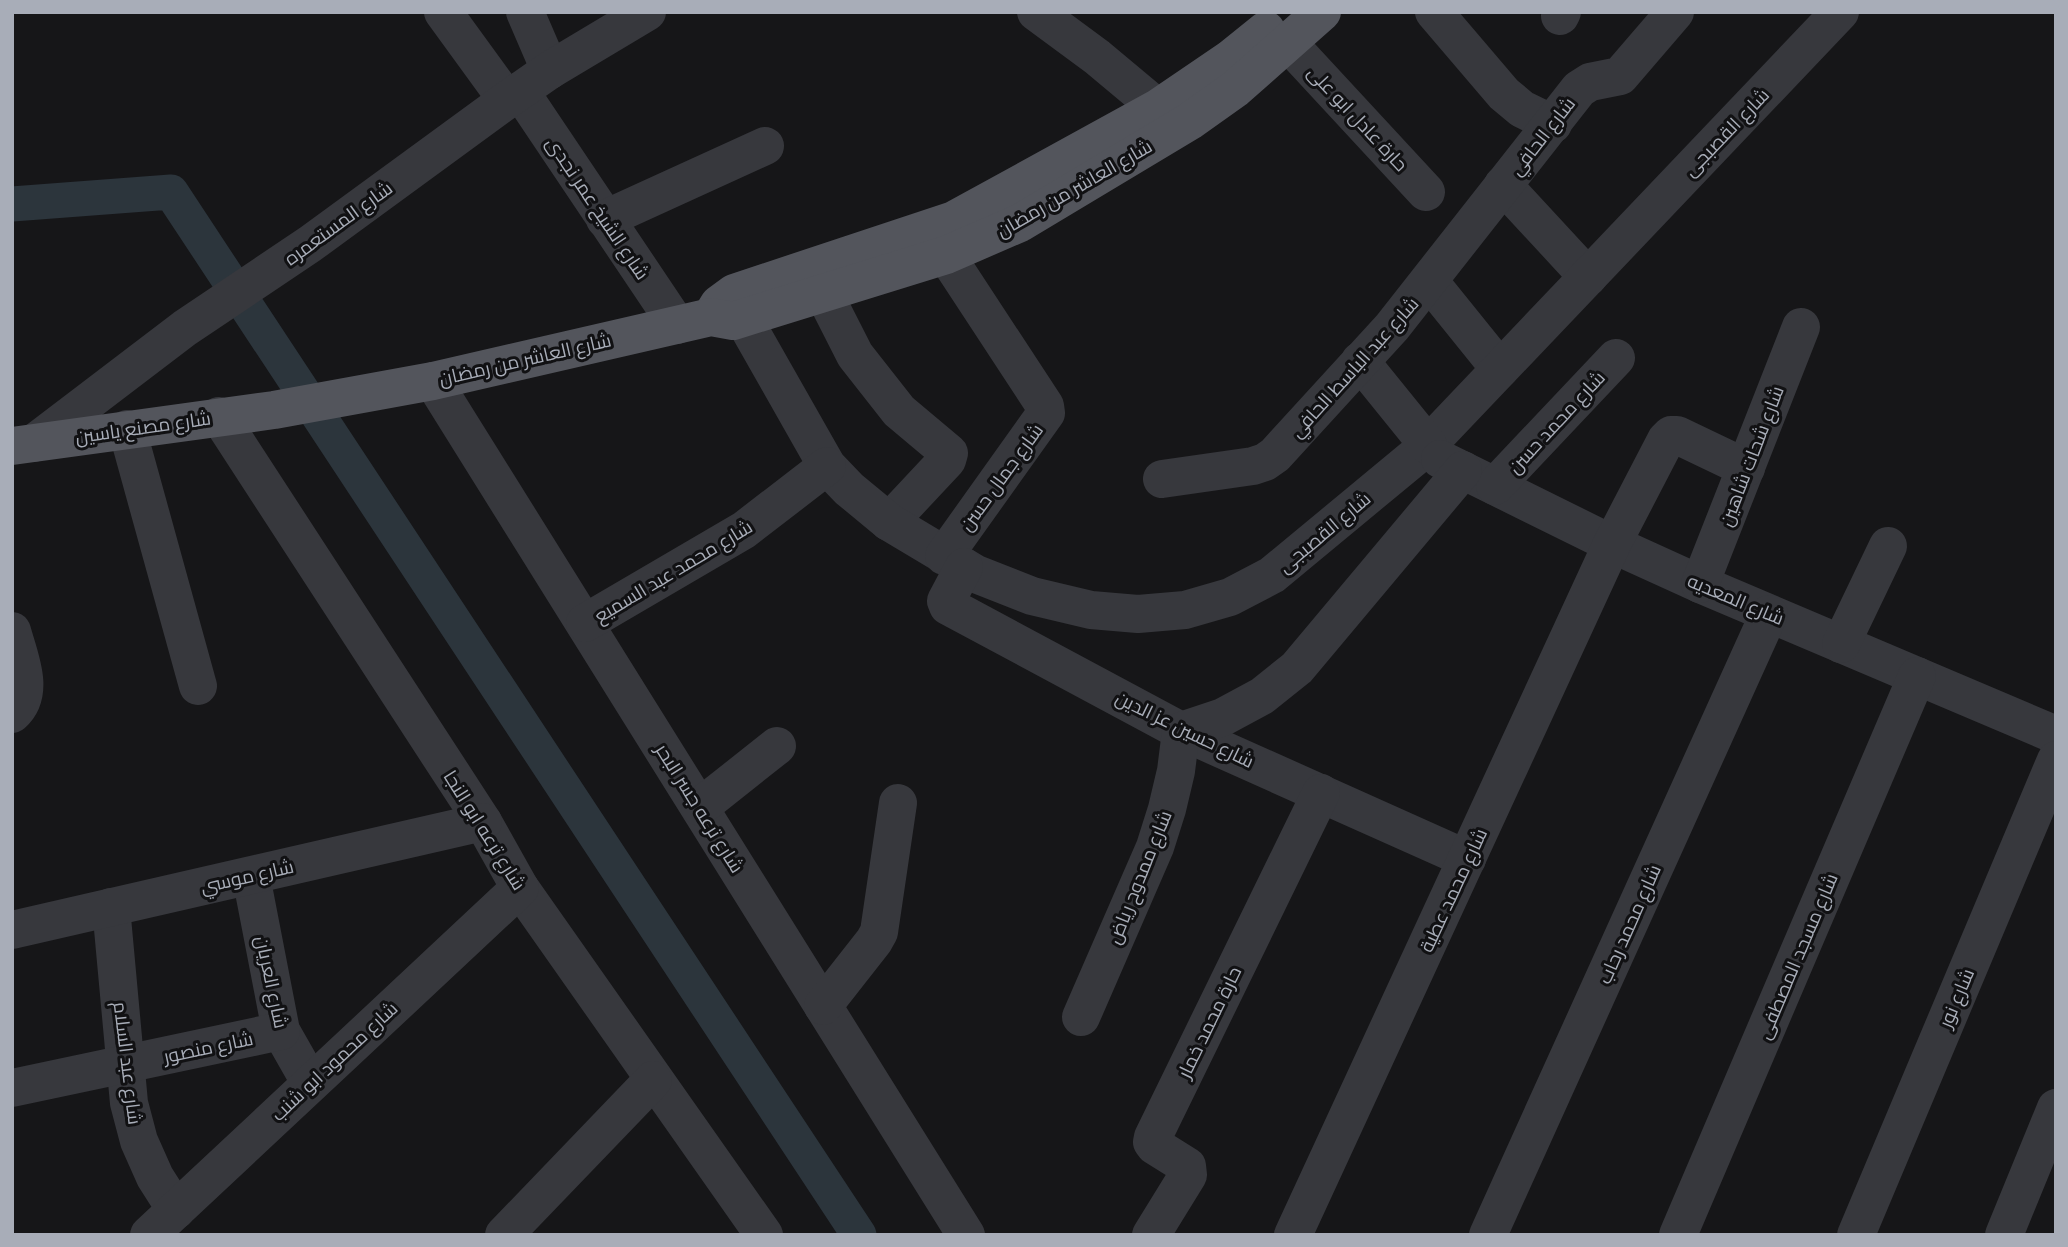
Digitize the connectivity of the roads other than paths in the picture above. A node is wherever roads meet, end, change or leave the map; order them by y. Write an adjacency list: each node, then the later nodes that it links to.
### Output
1 (443, 12): 10 (street)
2 (525, 12): 10 (street)
3 (647, 12): 10 (street, شارع المستعمره)
4 (1036, 12): 11 (street)
5 (1322, 12): 9 (main road, شارع العاشر من رمضان)
6 (1434, 12): 12 (street)
7 (1675, 12): 12 (street, شارع الحافي)
8 (1840, 12): 18 (street, شارع القصبجى)
9 (1288, 28): 11 (main road, شارع العاشر من رمضان); 15 (street, حارة عادل ابو على); 17 (main road, شارع العاشر من رمضان)
10 (526, 87): 16 (street, شارع الشيخ عمر نجدى); 30 (street, شارع المستعمره)
11 (1158, 108): 21 (main road, شارع العاشر من رمضان)
12 (1553, 124): 14 (street, شارع الحافي)
13 (765, 146): 16 (street)
14 (1503, 185): 18 (street); 19 (street, شارع عبد الباسط الحافي)
15 (1426, 192)
16 (605, 219): 21 (street, شارع الشيخ عمر نجدى)
17 (946, 255): 20 (main road, شارع العاشر من رمضان); 39 (street, شارع جمال حسن)
18 (1588, 276): 25 (street, شارع القصبجى)
19 (1429, 281): 24 (street, شارع عبد الباسط الحافي); 25 (street)
20 (823, 292): 21 (main road, شارع العاشر من رمضان); 36 (street)
21 (710, 320): 26 (main road, شارع العاشر من رمضان); 32 (street, شارع القصبجى)
22 (1801, 327): 33 (street, شارع شحات شاهين)
23 (1616, 358): 34 (street, شارع محمد حسن)
24 (1360, 361): 31 (street); 35 (street, شارع عبد الباسط الحافي)
25 (1500, 369): 31 (street, شارع القصبجى)
26 (433, 381): 27 (main road, شارع العاشر من رمضان); 42 (street, شارع ترعه جسر البحر)
27 (274, 410): 28 (main road, شارع مصنع ياسين)
28 (219, 416): 29 (main road, شارع مصنع ياسين); 55 (street, شارع ترعه ابو النجا)
29 (127, 429): 30 (main road, شارع مصنع ياسين); 46 (street)
30 (23, 444)
31 (1425, 448): 34 (street, شارع المعديه); 39 (street, شارع القصبجى)
32 (827, 466): 36 (street, شارع القصبجى); 42 (street, شارع محمد عبد السميع)
33 (1746, 468): 37 (street, شارع محمد عطية); 40 (street, شارع شحات شاهين)
34 (1479, 478): 37 (street, شارع المعديه); 48 (street, شارع محمد حسن)
35 (1162, 479)
36 (889, 522): 39 (street, شارع القصبجى)
37 (1612, 544): 40 (street, شارع المعديه); 56 (street, شارع محمد عطية)
38 (1888, 546): 44 (street)
39 (954, 561): 48 (street, شارع حسين عز الدين)
40 (1700, 584): 41 (street, شارع المعديه)
41 (1769, 614): 44 (street, شارع المعديه); 75 (street, شارع محمد رحاب)
42 (585, 623): 54 (street, شارع ترعه جسر البحر)
43 (12, 631): 47 (street)
44 (1841, 644): 45 (street, شارع المعديه)
45 (1917, 676): 49 (street, شارع المعديه); 76 (street, شارع مسجد المصطفى)
46 (198, 686)
47 (12, 714)
48 (1181, 731): 52 (street, شارع حسين عز الدين); 62 (street, شارع ممدوح رياض)
49 (2056, 735)
50 (777, 746): 54 (street)
51 (2056, 760): 77 (street, شارع نور)
52 (1321, 793): 56 (street, شارع حسين عز الدين); 73 (street, حارة محمد خمار)
53 (898, 803): 61 (street)
54 (699, 807): 61 (street, شارع ترعه جسر البحر)
55 (482, 822): 57 (street, شارع موسي); 58 (street, شارع ترعه ابو النجا)
56 (1467, 859): 74 (street, شارع محمد عطية)
57 (251, 876): 59 (street, شارع موسي); 63 (street, شارع العريان)
58 (520, 888): 65 (street, شارع ترعه ابو النجا); 66 (street, شارع محمود ابو شنب)
59 (111, 907): 60 (street, شارع موسي); 64 (street, شارع عبد السلام)
60 (12, 930)
61 (823, 1006): 72 (street, شارع ترعه جسر البحر)
62 (1081, 1017)
63 (281, 1031): 64 (street, شارع منصور); 66 (street, شارع العريان)
64 (126, 1064): 67 (street, شارع منصور); 69 (street, شارع عبد السلام)
65 (653, 1080): 70 (street); 71 (street, شارع ترعه ابو النجا)
66 (310, 1082): 69 (street, شارع محمود ابو شنب)
67 (12, 1088)
68 (2056, 1108): 78 (street)
69 (163, 1222)
70 (504, 1235)
71 (764, 1235)
72 (966, 1235)
73 (1151, 1235)
74 (1293, 1235)
75 (1488, 1235)
76 (1678, 1235)
77 (1856, 1235)
78 (2004, 1235)

